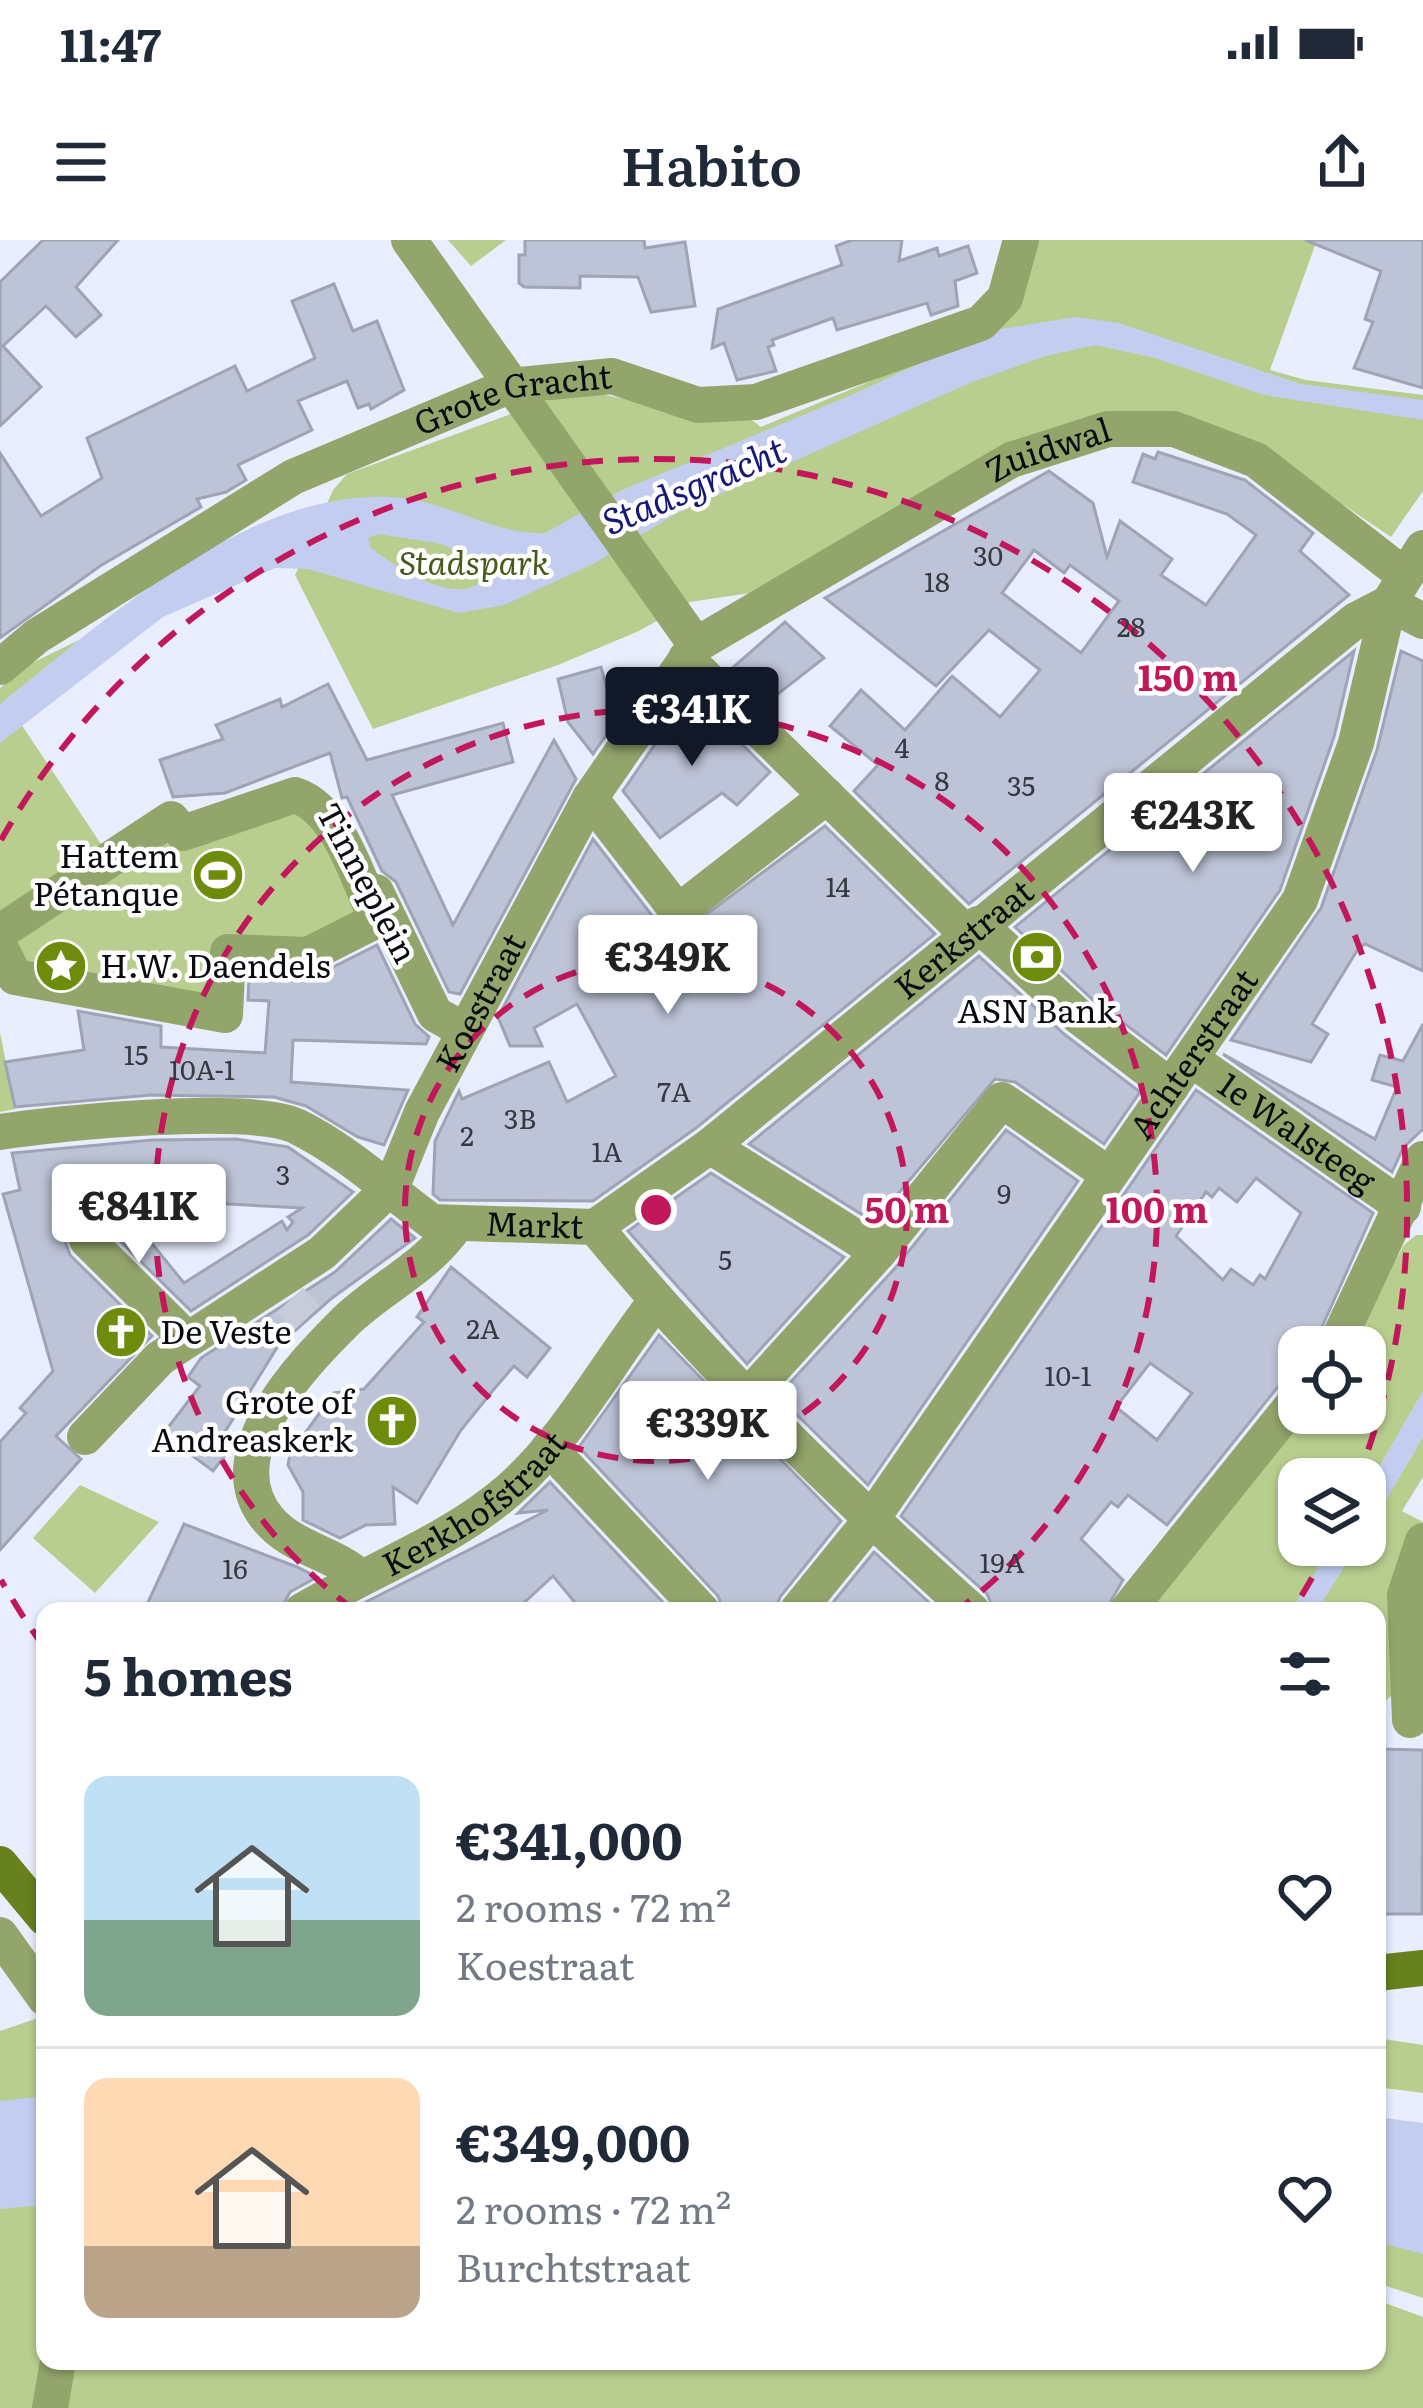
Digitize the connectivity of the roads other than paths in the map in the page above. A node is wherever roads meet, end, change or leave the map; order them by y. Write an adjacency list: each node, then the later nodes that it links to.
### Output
1 (409, 240): 3 (street, 1e Walsteeg)
2 (1021, 240): 3 (street, Grote Gracht)
3 (509, 386): 6 (street, 1e Walsteeg); 7 (street, Grote Gracht)
4 (1405, 576): 5 (street, Zuidwal); 6 (street, Zuidwal); 11 (street, Kerkstraat); 15 (street, Achterstraat)
5 (1423, 621)
6 (691, 651): 8 (street, 1e Walsteeg); 9 (street, Koestraat)
7 (0, 667)
8 (827, 796): 9 (street); 11 (street, 1e Walsteeg)
9 (590, 798): 14 (street, Koestraat)
10 (179, 827): 12 (street, Tinneplein); 13 (street, Tinneplein); 14 (street, Tinneplein)
11 (972, 928): 15 (street, 1e Walsteeg); 17 (street, Kerkstraat)
12 (0, 932)
13 (0, 946)
14 (465, 1031): 20 (street, Koestraat)
15 (1181, 1073): 19 (street, Achterstraat); 22 (street, 1e Walsteeg)
16 (0, 1132): 20 (street, Markt)
17 (710, 1146): 24 (street, Kerkstraat); 25 (street)
18 (1423, 1159): 22 (street)
19 (1109, 1175): 25 (street); 34 (street, Achterstraat)
20 (392, 1186): 23 (street, Markt); 27 (street)
21 (74, 1200): 29 (street)
22 (1403, 1207): 28 (street)
23 (456, 1226): 24 (street, Markt); 27 (street)
24 (595, 1227): 26 (street, Markt)
25 (879, 1252): 30 (street)
26 (656, 1301): 30 (street, Markt); 33 (street, Kerkhofstraat)
27 (300, 1310): 29 (street); 36 (street)
28 (1345, 1326)
29 (187, 1339): 32 (street)
30 (748, 1396): 34 (street, Markt)
31 (1278, 1423): 41 (street)
32 (85, 1436)
33 (549, 1448): 36 (street, Kerkhofstraat); 38 (street)
34 (871, 1520): 39 (street, Achterstraat); 40 (street, Markt)
35 (1423, 1541): 42 (street)
36 (360, 1577): 37 (street, Kerkhofstraat)
37 (317, 1602)
38 (694, 1602)
39 (804, 1602)
40 (961, 1602)
41 (1135, 1602)
42 (1403, 1722)
43 (1, 1875): 44 (main road)
44 (36, 1909)
45 (0, 1935): 48 (street)
46 (1423, 1968): 47 (main road)
47 (1386, 1972)
48 (36, 1985)
49 (56, 2370): 50 (street)
50 (50, 2408)

